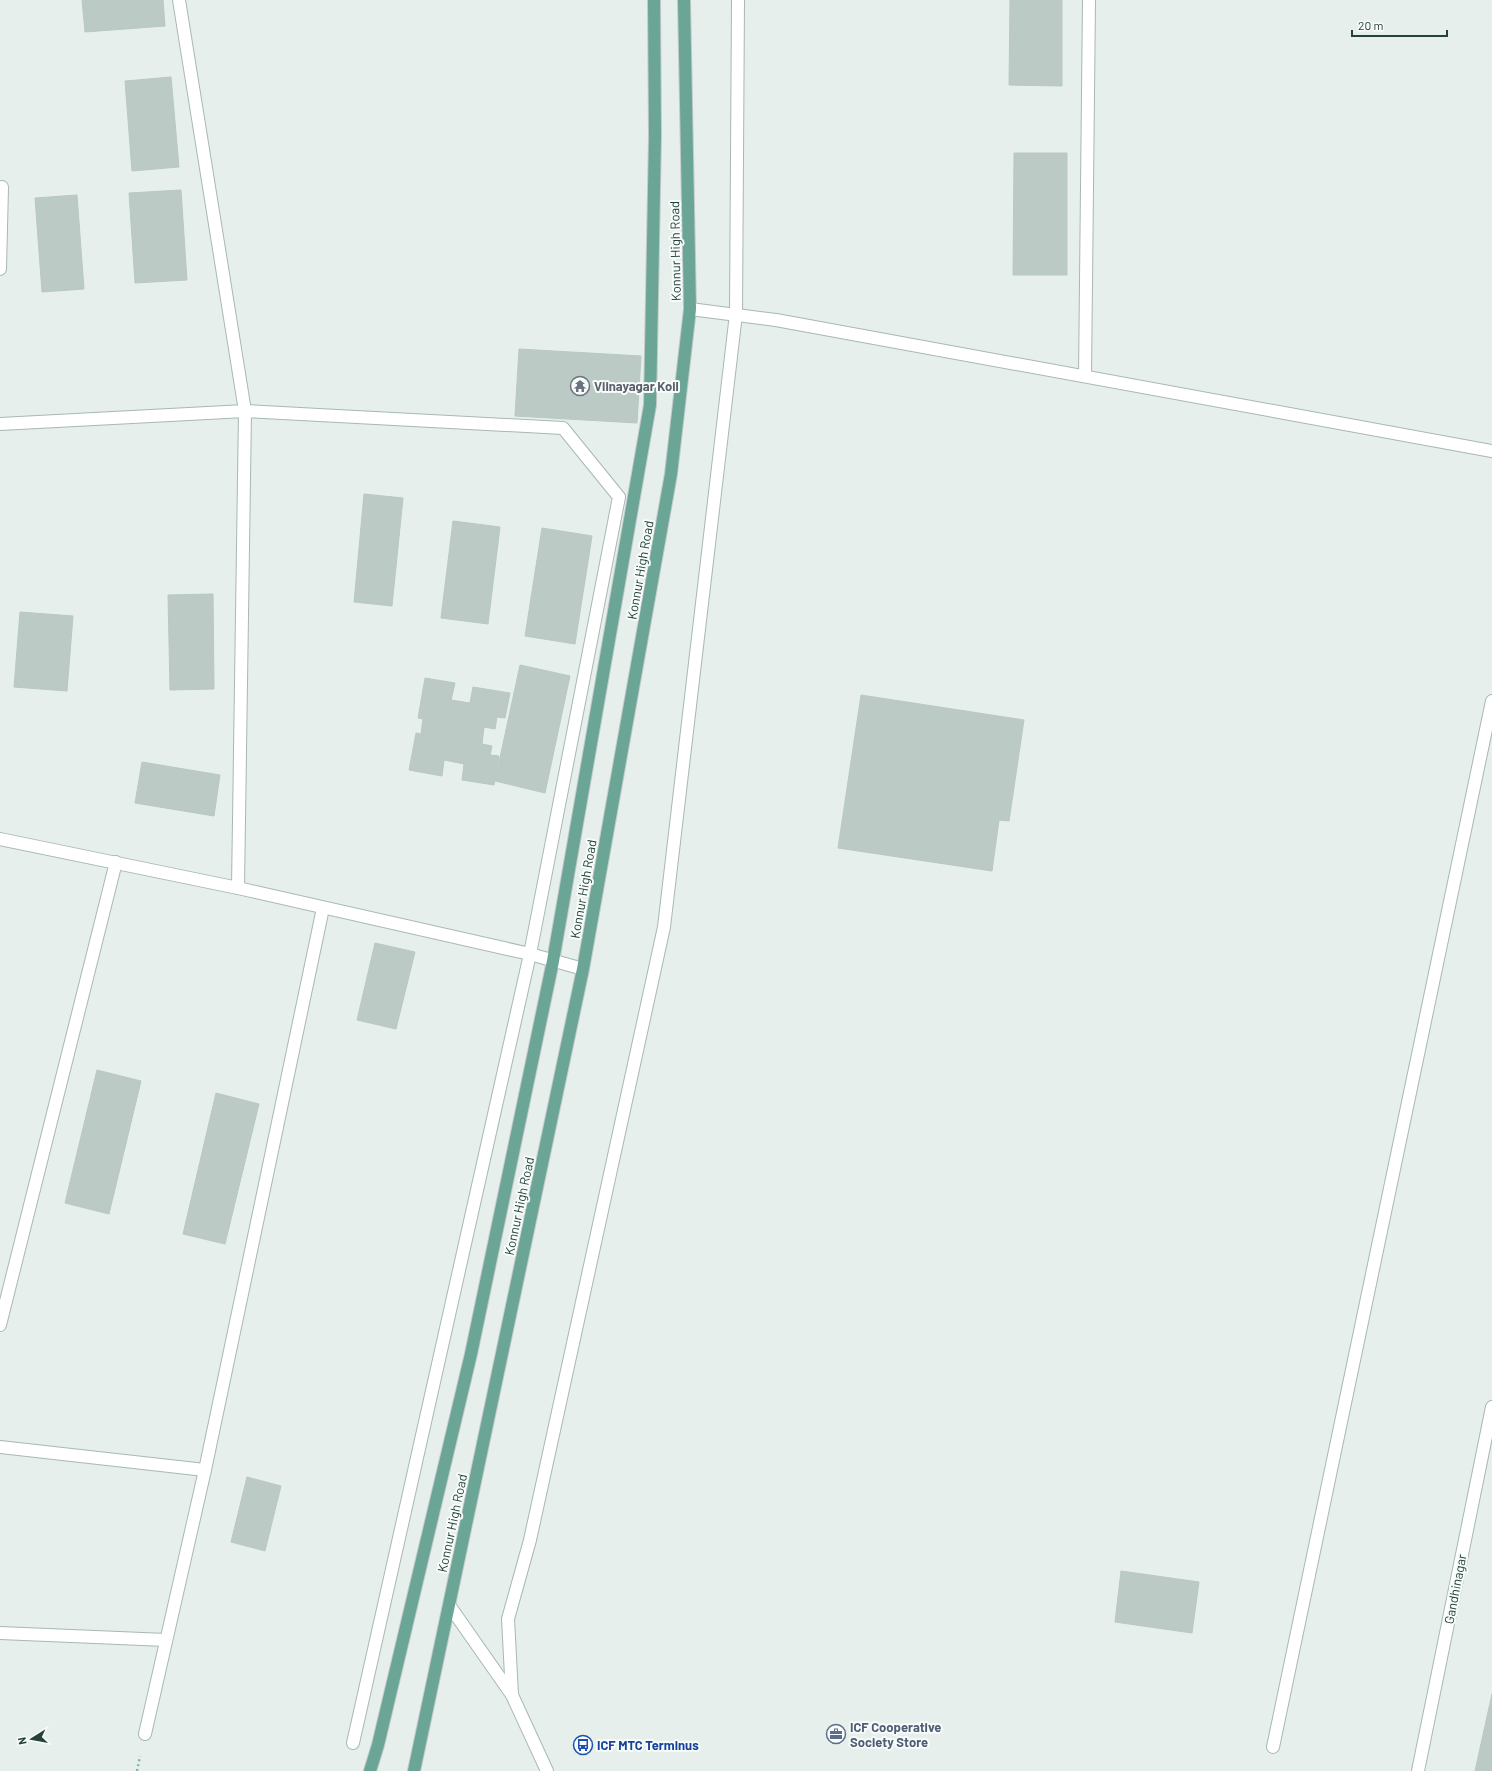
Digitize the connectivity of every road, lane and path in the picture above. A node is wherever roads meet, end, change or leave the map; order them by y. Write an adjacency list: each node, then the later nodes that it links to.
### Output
1 (179, 0): 11 (street)
2 (654, 0): 20 (main road)
3 (684, 0): 8 (main road, Konnur High Road)
4 (738, 0): 9 (street)
5 (1089, 0): 10 (street)
6 (2, 187): 7 (street)
7 (0, 269)
8 (690, 309): 9 (street); 21 (main road, Konnur High Road)
9 (736, 314): 10 (street); 29 (street)
10 (1085, 376): 13 (street)
11 (245, 411): 12 (street); 17 (street); 19 (street)
12 (0, 424)
13 (1492, 451)
14 (1492, 701): 32 (street)
15 (0, 839): 16 (street)
16 (116, 862): 17 (street); 22 (street)
17 (238, 888): 18 (street)
18 (323, 908): 19 (street); 25 (street)
19 (530, 954): 20 (street); 31 (street)
20 (553, 961): 21 (street); 33 (main road)
21 (583, 970): 26 (main road, Konnur High Road)
22 (0, 1325)
23 (1492, 1407): 36 (street, Gandhinagar)
24 (0, 1447): 25 (street)
25 (206, 1470): 28 (street)
26 (448, 1605): 29 (street); 34 (main road, Konnur High Road)
27 (0, 1633): 28 (street)
28 (166, 1640): 30 (street)
29 (512, 1696): 35 (street)
30 (145, 1734)
31 (353, 1743)
32 (1273, 1747)
33 (370, 1771)
34 (414, 1771)
35 (547, 1771)
36 (1418, 1771)

